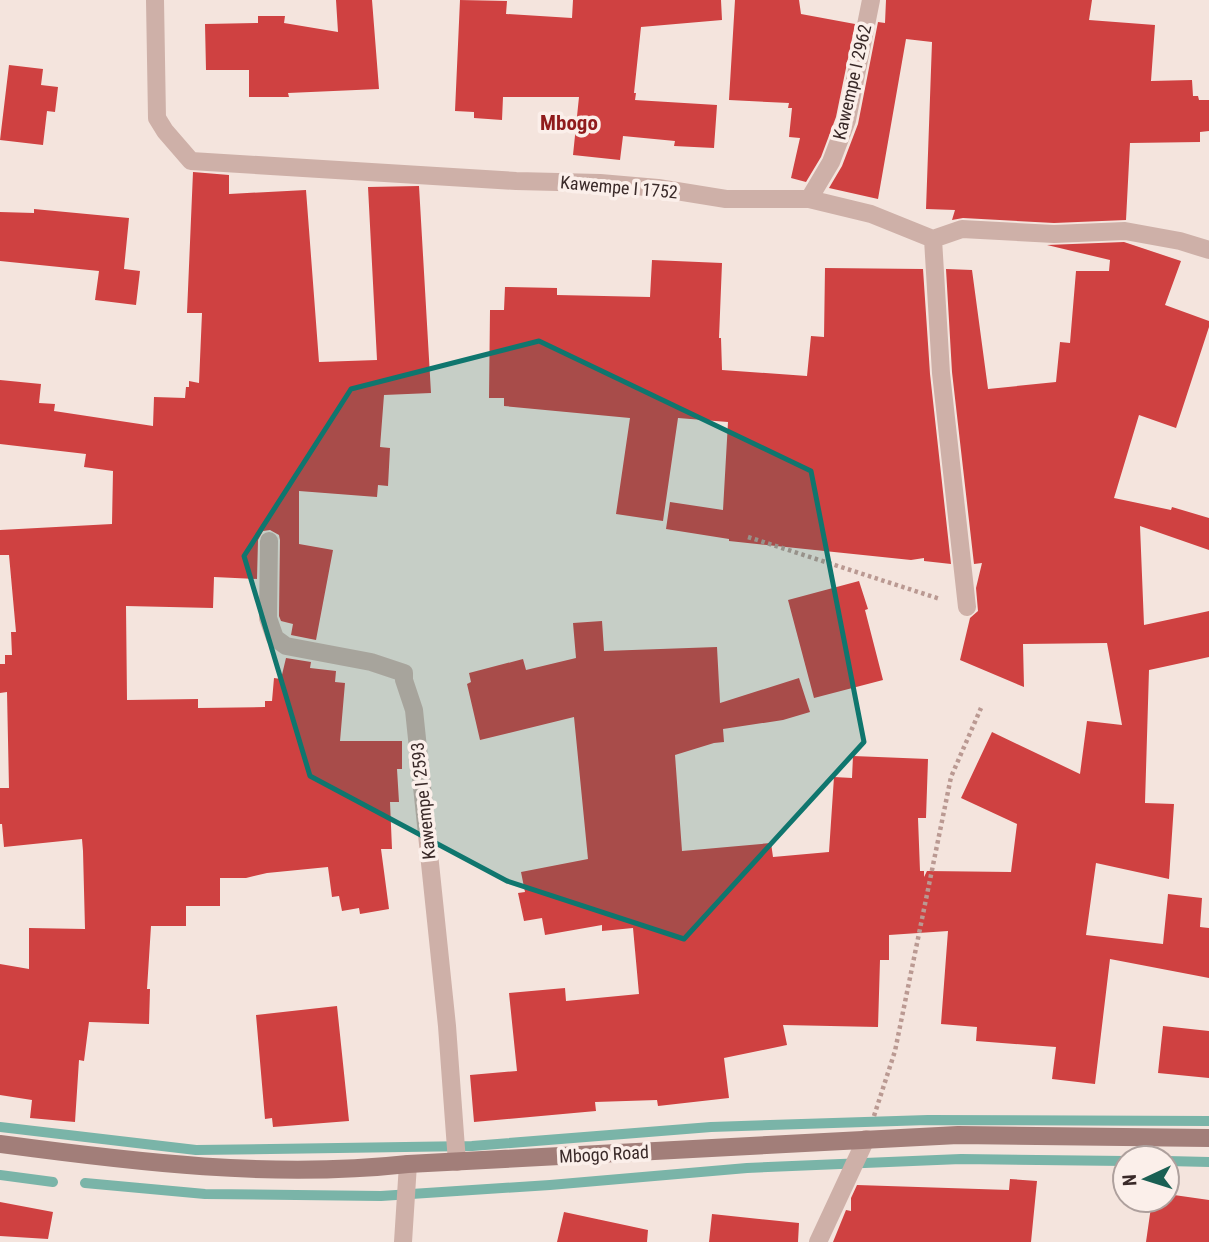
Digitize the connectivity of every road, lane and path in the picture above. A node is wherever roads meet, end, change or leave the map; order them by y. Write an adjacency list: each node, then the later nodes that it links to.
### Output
1 (155, 0): 3 (street, Kawempe I 1752)
2 (871, 0): 3 (street, Kawempe I 2962)
3 (809, 199): 4 (street, Kawempe I 1752)
4 (933, 239): 5 (street); 8 (street)
5 (1209, 250)
6 (748, 537): 8 (path)
7 (269, 541): 13 (street, Kawempe I 2593)
8 (967, 607)
9 (981, 708): 11 (path)
10 (1209, 1138): 11 (street, Mbogo Road)
11 (866, 1139): 13 (street, Mbogo Road); 16 (street)
12 (0, 1144): 14 (street, Mbogo Road)
13 (457, 1162): 14 (street, Mbogo Road)
14 (408, 1164): 15 (street)
15 (404, 1242)
16 (818, 1242)

